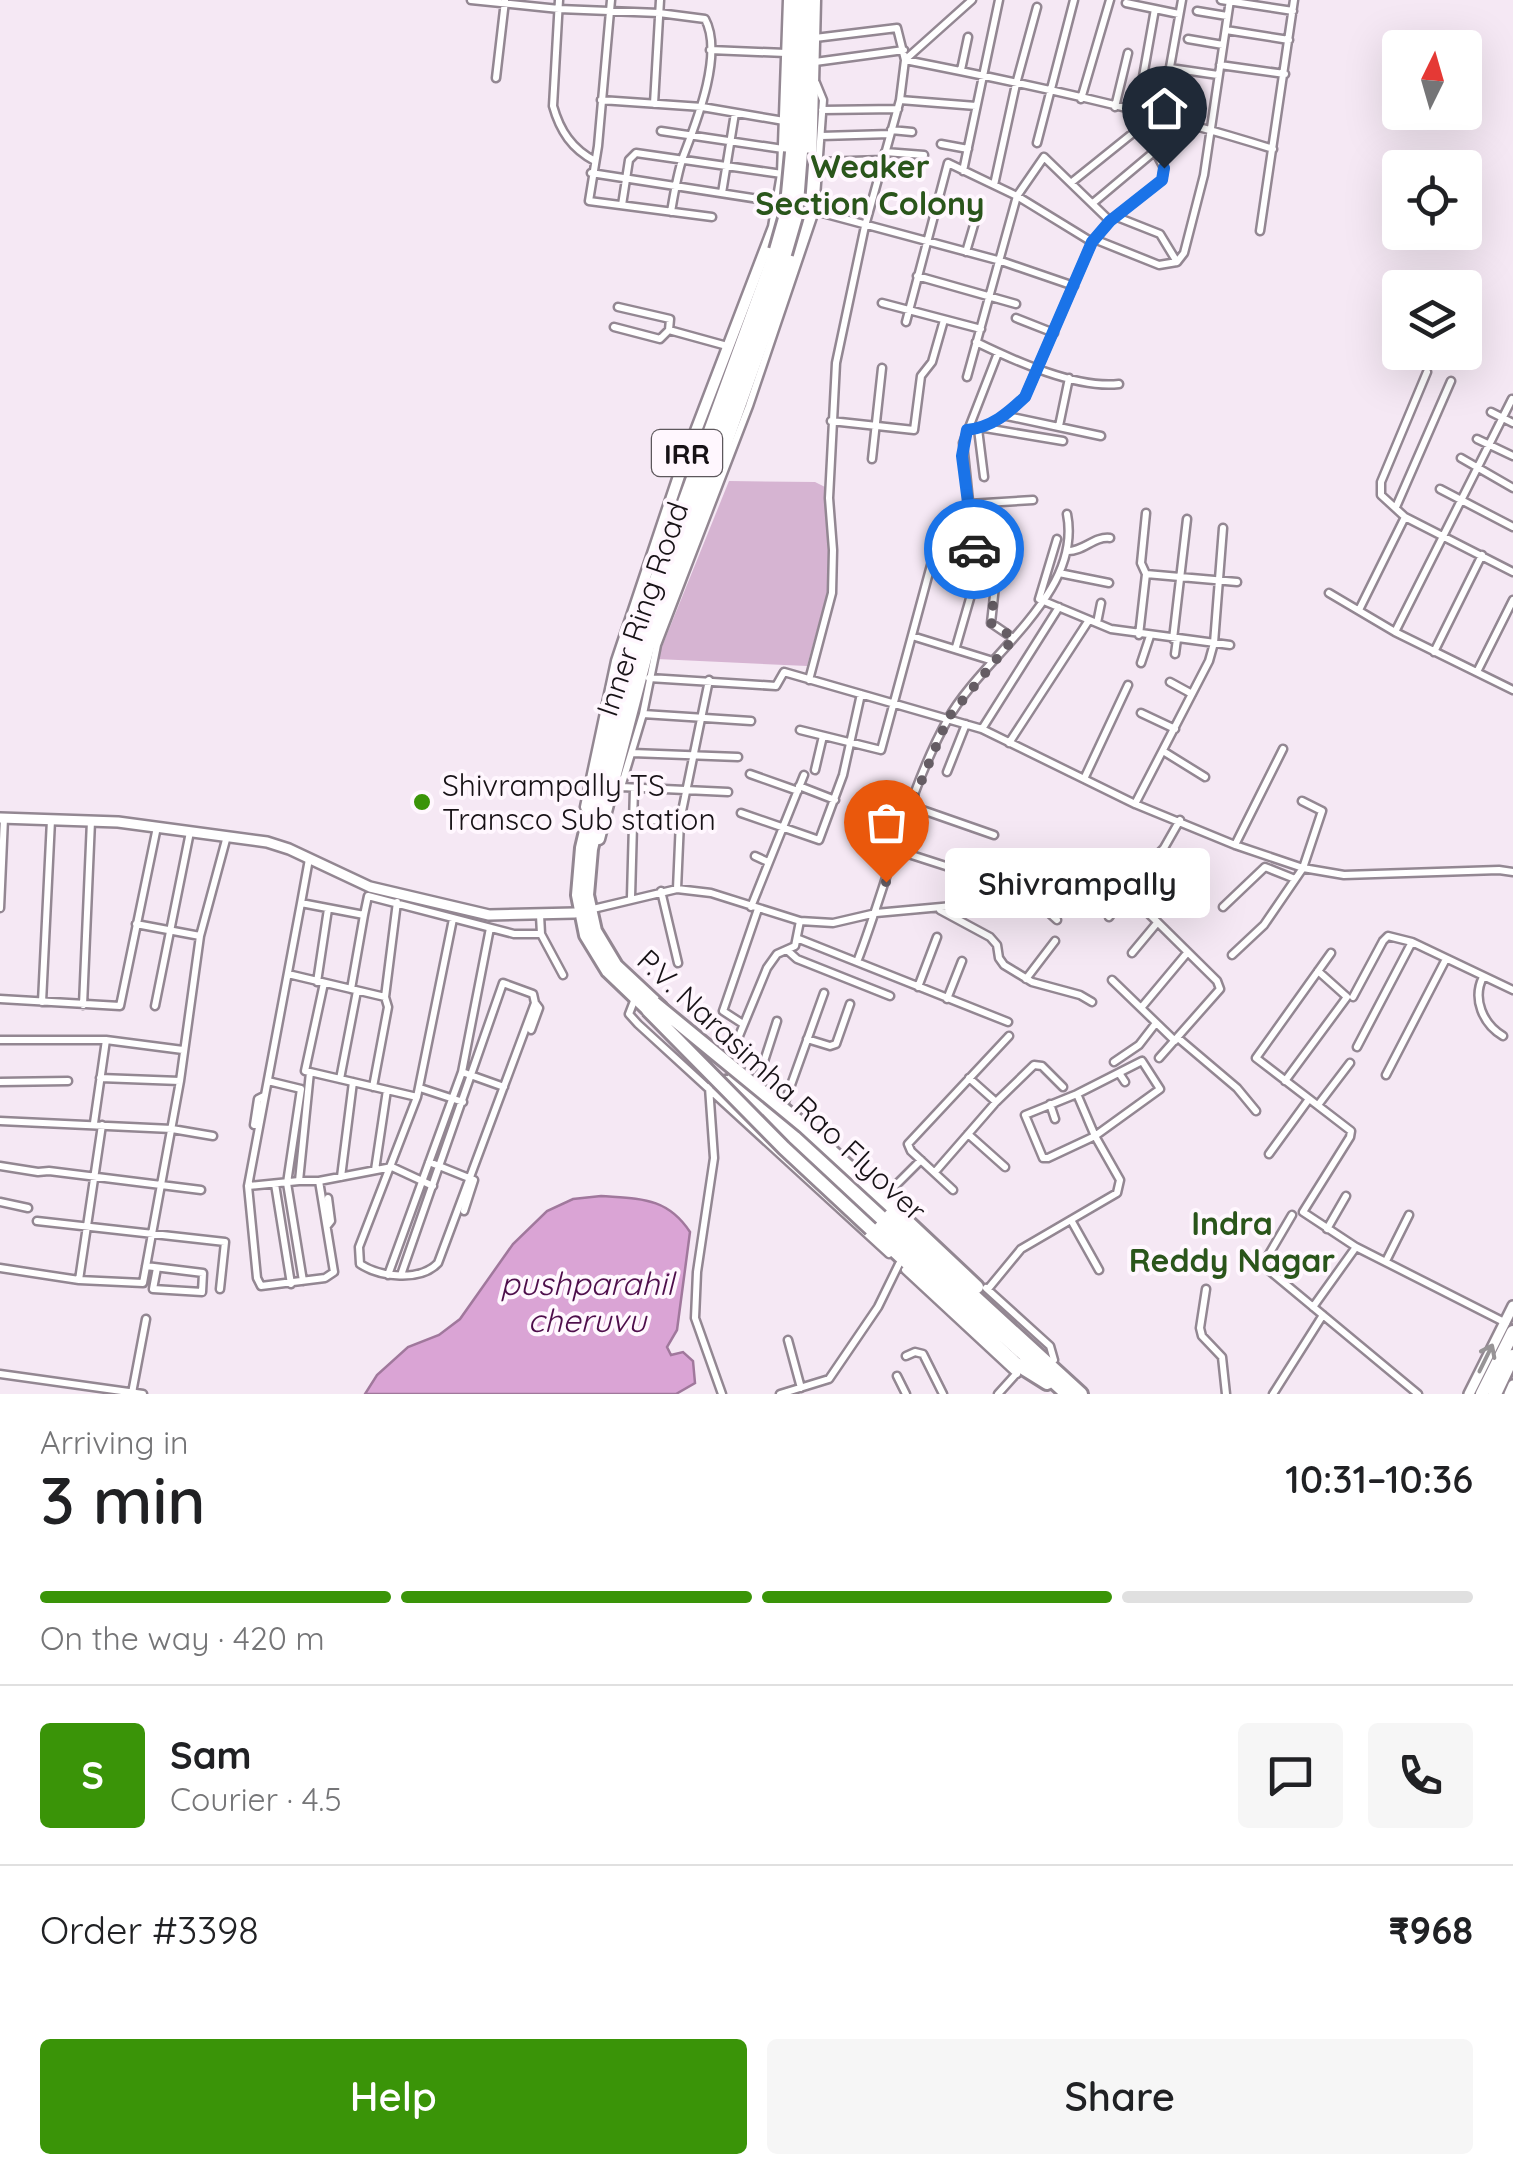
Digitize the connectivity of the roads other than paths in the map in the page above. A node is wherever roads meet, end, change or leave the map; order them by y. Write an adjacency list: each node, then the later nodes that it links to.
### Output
1 (471, 0): 14 (street)
2 (611, 0): 21 (street)
3 (660, 0): 22 (street)
4 (792, 0): 34 (main road, Inner Ring Road / IRR); 323 (highway, P.V. Narasimha Rao Flyover, bridge)
5 (806, 0): 323 (highway, P.V. Narasimha Rao Flyover, bridge)
6 (815, 0): 26 (main road, Inner Ring Road / IRR)
7 (972, 0): 35 (street)
8 (999, 0): 41 (street)
9 (1074, 0): 46 (street)
10 (1110, 0): 47 (street)
11 (1182, 0): 23 (street)
12 (1294, 0): 20 (street)
13 (1227, 1): 20 (street); 24 (street)
14 (505, 2): 16 (street); 43 (street)
15 (1126, 3): 18 (street)
16 (559, 4): 21 (street); 76 (street)
17 (1037, 7): 45 (street)
18 (1155, 9): 23 (street); 57 (street)
19 (1197, 11): 24 (street)
20 (1293, 11): 29 (street)
21 (610, 12): 22 (street); 48 (street)
22 (659, 12): 31 (street); 50 (street)
23 (1179, 14): 38 (street)
24 (1227, 16): 25 (street)
25 (1225, 30): 29 (street); 30 (street)
26 (815, 38): 32 (street); 36 (main road, Inner Ring Road / IRR)
27 (968, 38): 39 (street)
28 (1188, 39): 30 (street)
29 (1289, 40): 40 (street)
30 (1223, 45): 37 (street)
31 (710, 50): 34 (street); 51 (street)
32 (904, 50): 35 (street); 36 (street)
33 (1128, 52): 53 (street)
34 (786, 54): 59 (main road, Inner Ring Road / IRR)
35 (905, 60): 39 (street); 49 (street)
36 (815, 62): 44 (main road, Inner Ring Road / IRR)
37 (1220, 65): 40 (street); 42 (street)
38 (1170, 68): 42 (street); 58 (street)
39 (961, 71): 41 (street)
40 (1285, 74): 71 (street)
41 (983, 75): 45 (street); 52 (street)
42 (1218, 76): 60 (street)
43 (496, 78)
44 (814, 80): 55 (street); 91 (main road, Inner Ring Road / IRR)
45 (1016, 84): 46 (street); 84 (street)
46 (1048, 92): 47 (street); 68 (street)
47 (1081, 99): 53 (street)
48 (601, 100): 50 (street); 76 (street)
49 (900, 100): 52 (street); 54 (street)
50 (654, 104): 51 (street)
51 (702, 106): 56 (street); 64 (street)
52 (976, 106): 70 (street)
53 (1115, 107): 57 (street)
54 (898, 109): 55 (street); 62 (street)
55 (822, 110): 65 (street)
56 (735, 112): 59 (street); 66 (street)
57 (1136, 112): 58 (street); 83 (street)
58 (1163, 118): 60 (street); 72 (street)
59 (785, 121): 69 (main road, Inner Ring Road / IRR)
60 (1210, 130): 71 (street); 102 (street)
61 (661, 131): 64 (street)
62 (891, 132): 63 (street); 65 (street); 74 (street)
63 (912, 132)
64 (693, 134): 66 (street); 75 (street)
65 (821, 136): 77 (street)
66 (732, 139): 69 (street); 78 (street)
67 (940, 144): 70 (street)
68 (1037, 144)
69 (784, 149): 81 (main road, Inner Ring Road / IRR)
70 (968, 149): 79 (street)
71 (1272, 149): 97 (street)
72 (1156, 152): 89 (street); 95 (street)
73 (924, 155): 74 (street)
74 (884, 156): 77 (street); 96 (street)
75 (682, 160): 78 (street); 82 (street); 85 (street)
76 (595, 162): 80 (street)
77 (819, 162): 91 (street)
78 (727, 167): 81 (street); 86 (street)
79 (963, 172): 84 (street); 98 (street)
80 (592, 173): 82 (street); 90 (street)
81 (784, 174): 88 (main road, Inner Ring Road / IRR)
82 (625, 179): 85 (street); 90 (street)
83 (1072, 182): 87 (street); 89 (street)
84 (994, 185): 87 (street)
85 (676, 187): 86 (street); 92 (street)
86 (722, 193): 88 (street)
87 (1017, 196): 99 (street); 101 (street)
88 (780, 203): 91 (street); 118 (main road, Inner Ring Road / IRR)
89 (1093, 203): 95 (street)
90 (622, 204): 92 (street)
91 (812, 210): 96 (street); 193 (street); 203 (main road, Inner Ring Road / IRR)
92 (671, 212): 93 (street)
93 (712, 217)
94 (976, 218): 100 (street)
95 (1112, 218): 99 (street); 102 (street)
96 (866, 226): 98 (street); 131 (street)
97 (1260, 232)
98 (926, 241): 100 (street); 103 (street)
99 (1093, 241): 102 (street); 104 (street)
100 (966, 252): 101 (street)
101 (1001, 261): 104 (street); 105 (street)
102 (1177, 262)
103 (917, 276): 105 (street); 109 (street)
104 (1074, 286): 116 (street)
105 (991, 298): 107 (street); 114 (street)
106 (882, 303): 109 (street)
107 (1016, 304)
108 (618, 308): 115 (street)
109 (909, 310): 111 (street); 112 (street)
110 (1016, 318): 116 (street)
111 (944, 320): 114 (street); 133 (street)
112 (906, 322)
113 (614, 326): 115 (street)
114 (981, 329): 117 (street)
115 (669, 330): 118 (street)
116 (1054, 332): 121 (street)
117 (976, 342): 119 (street); 123 (street)
118 (728, 346): 271 (main road, Inner Ring Road / IRR)
119 (998, 353): 121 (street); 136 (street)
120 (882, 368): 133 (street)
121 (1038, 368): 124 (street); 129 (street)
122 (1427, 372): 151 (street)
123 (967, 377)
124 (1070, 378): 126 (street); 134 (street)
125 (1451, 381): 151 (street)
126 (1120, 384)
127 (1512, 400): 130 (street)
128 (1491, 412): 130 (street)
129 (1006, 415): 134 (street); 135 (street)
130 (1503, 418): 132 (street); 140 (street)
131 (831, 421): 133 (street); 195 (street)
132 (1513, 423)
133 (876, 426): 143 (street)
134 (1059, 426): 137 (street)
135 (981, 428): 136 (street); 139 (street); 145 (street)
136 (967, 430): 150 (street)
137 (1100, 436)
138 (1477, 438): 140 (street)
139 (1063, 441)
140 (1489, 445): 141 (street); 144 (street)
141 (1513, 456)
142 (1461, 458): 144 (street)
143 (872, 460)
144 (1478, 468): 146 (street); 149 (street)
145 (984, 477)
146 (1513, 488)
147 (1440, 489): 149 (street)
148 (1032, 500): 150 (street)
149 (1462, 500): 156 (street); 158 (street)
150 (970, 504): 183 (street)
151 (1396, 507): 154 (street)
152 (1146, 513): 166 (street)
153 (1067, 514): 161 (street)
154 (1405, 518): 158 (street); 177 (street)
155 (1188, 519): 167 (street)
156 (1513, 527)
157 (1223, 528): 168 (street)
158 (1444, 537): 163 (street); 179 (street)
159 (1110, 538): 161 (street)
160 (1057, 539): 174 (street)
161 (1067, 550): 165 (street)
162 (934, 554): 181 (street)
163 (1482, 555): 164 (street); 188 (street)
164 (1513, 572)
165 (1059, 573): 170 (street); 174 (street)
166 (1146, 574): 167 (street); 180 (street)
167 (1182, 577): 168 (street); 184 (street)
168 (1219, 580): 169 (street); 185 (street)
169 (1237, 582)
170 (1109, 583)
171 (973, 588): 187 (street)
172 (1329, 593): 177 (street)
173 (1513, 600): 192 (street)
174 (1043, 601): 176 (street); 183 (street)
175 (1102, 603): 178 (street)
176 (1059, 607): 178 (street); 210 (street)
177 (1359, 610): 179 (street)
178 (1093, 621): 180 (street); 213 (street)
179 (1395, 632): 188 (street)
180 (1139, 635): 182 (street)
181 (912, 636): 187 (street); 201 (street)
182 (1150, 636): 184 (street); 191 (street)
183 (1014, 638): 190 (street)
184 (1175, 639): 185 (street); 189 (street)
185 (1214, 643): 186 (street); 200 (street)
186 (1230, 646)
187 (956, 647): 190 (street)
188 (1434, 652): 192 (street)
189 (1175, 654)
190 (993, 661): 205 (street)
191 (1141, 663)
192 (1476, 672): 198 (street)
193 (649, 678): 194 (street); 203 (street)
194 (709, 680): 195 (street); 204 (street)
195 (809, 680): 199 (street)
196 (1170, 682): 200 (street)
197 (1128, 685): 224 (street)
198 (1513, 690)
199 (861, 694): 201 (street); 212 (street)
200 (1192, 694): 208 (street)
201 (893, 703): 205 (street); 212 (street)
202 (1142, 713): 208 (street)
203 (637, 714): 204 (street); 216 (street); 228 (main road, Inner Ring Road / IRR)
204 (703, 717): 206 (street); 217 (street)
205 (948, 718): 207 (street); 233 (street)
206 (752, 722)
207 (966, 724): 210 (street); 220 (street)
208 (1174, 729): 215 (street)
209 (800, 730): 211 (street)
210 (982, 730): 213 (street)
211 (822, 736): 212 (street); 219 (street)
212 (848, 743): 230 (street)
213 (1009, 743): 224 (street)
214 (1283, 750): 246 (street)
215 (1163, 751): 223 (street); 232 (street)
216 (632, 753): 217 (street); 228 (street)
217 (695, 754): 218 (street); 226 (street)
218 (738, 757)
219 (815, 770)
220 (947, 772)
221 (750, 774): 227 (street)
222 (804, 775): 227 (street)
223 (1205, 777)
224 (1084, 778): 232 (street)
225 (634, 788): 226 (street); 228 (street); 238 (street)
226 (687, 788): 229 (street); 240 (street)
227 (798, 788): 230 (street); 242 (street)
228 (617, 789): 268 (main road, Inner Ring Road / IRR)
229 (728, 792)
230 (835, 800): 242 (street)
231 (1302, 801): 252 (street)
232 (1135, 804): 239 (street)
233 (911, 806): 244 (street); 247 (street)
234 (741, 812): 242 (street)
235 (2, 818): 236 (street); 267 (street)
236 (51, 818): 237 (street); 317 (street)
237 (92, 820): 241 (street); 321 (street)
238 (632, 820): 240 (street); 261 (street)
239 (1180, 820): 246 (street); 255 (street)
240 (680, 821): 258 (street)
241 (157, 827): 243 (street); 282 (street)
242 (782, 828): 250 (street)
243 (190, 832): 245 (street); 284 (street)
244 (994, 835)
245 (227, 836): 249 (street); 286 (street)
246 (1235, 846): 252 (street)
247 (896, 850): 253 (street); 273 (street)
248 (755, 856): 250 (street)
249 (309, 858): 264 (street); 265 (street)
250 (768, 862): 269 (street)
251 (1095, 866): 255 (street); 257 (street); 263 (street)
252 (1303, 868): 254 (street); 256 (street)
253 (955, 869)
254 (1513, 872)
255 (1136, 878): 260 (street)
256 (1295, 879): 266 (street); 295 (street)
257 (1022, 888): 272 (street); 279 (street)
258 (678, 889): 259 (street); 269 (street)
259 (661, 891): 261 (street); 299 (street)
260 (1127, 892): 277 (street); 281 (street)
261 (632, 897): 268 (street)
262 (397, 902): 265 (street); 275 (street); 312 (street)
263 (1070, 902)
264 (301, 903): 270 (street); 301 (street)
265 (429, 907): 274 (street); 278 (street)
266 (1224, 907)
267 (0, 908)
268 (593, 908): 341 (main road, Inner Ring Road / IRR)
269 (754, 908): 280 (street); 328 (street)
270 (328, 909): 275 (street); 306 (street)
271 (575, 910): 274 (street); 276 (street); 316 (main road, Inner Ring Road / IRR)
272 (939, 910): 273 (street); 304 (street)
273 (876, 913): 280 (street); 298 (street)
274 (522, 914): 276 (street)
275 (364, 916): 308 (street)
276 (540, 916): 285 (street)
277 (1109, 917)
278 (453, 919): 283 (street); 361 (street)
279 (1058, 920)
280 (800, 921): 288 (street)
281 (1157, 923): 292 (street); 293 (street)
282 (136, 924): 284 (street); 321 (street)
283 (490, 928): 285 (street); 343 (street)
284 (168, 930): 286 (street); 322 (street)
285 (541, 934): 302 (street)
286 (200, 936): 337 (street)
287 (937, 937): 307 (street)
288 (798, 940): 291 (street); 298 (street)
289 (1055, 941): 304 (street)
290 (1412, 942): 296 (street); 313 (street); 336 (street)
291 (786, 949): 311 (street); 328 (street)
292 (1132, 953)
293 (1187, 953): 324 (street); 335 (street)
294 (1331, 953): 300 (street)
295 (1232, 955)
296 (1446, 959): 303 (street); 346 (street)
297 (962, 961): 315 (street)
298 (857, 962): 307 (street)
299 (678, 963)
300 (1318, 971): 352 (street); 352 (street)
301 (288, 974): 306 (street); 354 (street)
302 (563, 975)
303 (1483, 977): 309 (street); 331 (street)
304 (1026, 978): 318 (street)
305 (1112, 980): 324 (street)
306 (321, 982): 308 (street); 342 (street)
307 (918, 987): 315 (street)
308 (354, 990): 312 (street); 349 (street)
309 (1513, 990)
310 (824, 992): 332 (street)
311 (890, 996)
312 (384, 998): 360 (street)
313 (1353, 998)
314 (0, 999): 317 (street)
315 (947, 999): 326 (street)
316 (634, 1001): 357 (street); 412 (main road, Inner Ring Road / IRR)
317 (42, 1002): 321 (street)
318 (1092, 1002)
319 (535, 1003): 329 (street); 345 (street); 358 (street)
320 (850, 1004): 332 (street)
321 (83, 1005)
322 (155, 1006)
323 (651, 1006): 408 (highway, bridge); 419 (highway, bridge); 459 (highway, P.V. Narasimha Rao Flyover, bridge); 460 (highway, P.V. Narasimha Rao Flyover, bridge)
324 (1140, 1008): 327 (street)
325 (778, 1021): 364 (street)
326 (1008, 1022)
327 (1156, 1023): 335 (street); 339 (street)
328 (744, 1024): 341 (street)
329 (531, 1030)
330 (1009, 1036): 348 (street)
331 (1503, 1036)
332 (806, 1038): 375 (street)
333 (0, 1040): 334 (street)
334 (106, 1040): 337 (street); 347 (street)
335 (1177, 1040): 338 (street); 374 (street)
336 (1357, 1047)
337 (184, 1050): 351 (street)
338 (1159, 1058)
339 (1114, 1062)
340 (1350, 1062): 373 (street)
341 (726, 1066): 364 (main road, Inner Ring Road / IRR)
342 (310, 1072): 349 (street); 362 (street)
343 (462, 1072): 345 (street); 369 (street)
344 (1119, 1073): 356 (street); 365 (street); 383 (street)
345 (473, 1075): 358 (street); 370 (street)
346 (1386, 1076)
347 (100, 1078): 351 (street); 378 (street)
348 (969, 1078): 371 (street); 385 (street)
349 (340, 1079): 355 (street)
350 (68, 1081): 353 (street)
351 (180, 1081): 380 (street)
352 (1285, 1081): 368 (street)
353 (0, 1082)
354 (268, 1082): 362 (street); 366 (street)
355 (353, 1082): 360 (street); 394 (street)
356 (1125, 1082)
357 (708, 1086): 419 (street); 455 (street)
358 (504, 1087): 395 (street)
359 (1063, 1087): 371 (street)
360 (373, 1088): 363 (street)
361 (420, 1088): 367 (street); 369 (street)
362 (305, 1090): 399 (street); 400 (street)
363 (387, 1090): 367 (street); 391 (street)
364 (754, 1092): 375 (main road, Inner Ring Road / IRR)
365 (1077, 1094): 372 (street); 383 (street)
366 (264, 1096): 379 (street); 402 (street)
367 (418, 1097): 389 (street)
368 (1309, 1098): 373 (street); 384 (street)
369 (453, 1099): 370 (street); 386 (street)
370 (463, 1102): 388 (street)
371 (996, 1102): 381 (street)
372 (1050, 1104): 376 (street); 383 (street)
373 (1318, 1105): 420 (street)
374 (1256, 1111)
375 (780, 1116): 408 (main road, Inner Ring Road / IRR)
376 (1055, 1119)
377 (0, 1121): 378 (street)
378 (98, 1124): 380 (street); 393 (street)
379 (254, 1125)
380 (172, 1128): 382 (street); 398 (street)
381 (968, 1134): 390 (street); 392 (street)
382 (213, 1136)
383 (1095, 1136): 415 (street)
384 (1269, 1154)
385 (919, 1158): 392 (street); 408 (street); 408 (street)
386 (430, 1162): 388 (street); 397 (street)
387 (0, 1166): 393 (street)
388 (440, 1166): 395 (street); 403 (street)
389 (392, 1167): 391 (street); 397 (street); 430 (street)
390 (1005, 1168)
391 (375, 1170): 394 (street)
392 (935, 1172): 405 (street)
393 (97, 1175): 398 (street); 418 (street)
394 (341, 1176): 396 (street)
395 (471, 1178): 411 (street); 429 (street)
396 (320, 1181): 399 (street); 417 (street)
397 (422, 1181): 403 (street); 430 (street)
398 (160, 1182): 404 (street); 421 (street)
399 (299, 1182): 400 (street)
400 (286, 1183): 401 (street); 432 (street)
401 (276, 1184): 402 (street); 433 (street)
402 (248, 1186): 433 (street)
403 (433, 1186): 429 (street)
404 (201, 1190)
405 (953, 1190)
406 (1346, 1196): 420 (street)
407 (328, 1198): 417 (street)
408 (882, 1201): 435 (street, Inner Ring Road); 445 (highway)
409 (0, 1202): 410 (street)
410 (28, 1208)
411 (464, 1212)
412 (867, 1213): 419 (street); 449 (main road, Inner Ring Road / IRR)
413 (1409, 1214): 423 (street)
414 (1292, 1215): 438 (street)
415 (1071, 1220): 428 (street); 435 (street)
416 (37, 1221): 418 (street)
417 (327, 1226): 432 (street)
418 (87, 1227): 421 (street); 431 (street)
419 (864, 1227): 424 (street); 446 (highway)
420 (1327, 1229): 422 (street)
421 (152, 1234): 425 (street); 434 (street)
422 (1356, 1247): 423 (street); 438 (street)
423 (1386, 1262): 441 (street)
424 (899, 1264): 446 (street); 451 (street)
425 (146, 1266): 427 (street); 431 (street)
426 (0, 1268): 431 (street)
427 (157, 1268): 427 (street)
428 (1099, 1270)
429 (400, 1274): 430 (street)
430 (388, 1276)
431 (79, 1280)
432 (302, 1281): 433 (street)
433 (291, 1284)
434 (220, 1289)
435 (988, 1289): 445 (street, Inner Ring Road)
436 (1206, 1289): 462 (street)
437 (1513, 1306): 441 (street)
438 (1313, 1308): 439 (street)
439 (1323, 1316): 463 (street); 464 (street)
440 (146, 1319): 452 (street)
441 (1510, 1327): 465 (street, one-way to 441); 466 (highway)
442 (788, 1340): 451 (street)
443 (906, 1356): 457 (street)
444 (1513, 1356): 467 (highway)
445 (1058, 1364): 461 (highway, Inner Ring Road)
446 (1019, 1371): 449 (highway); 458 (street)
447 (0, 1374): 452 (street)
448 (896, 1376): 456 (street)
449 (1050, 1384): 459 (highway, Inner Ring Road / IRR)
450 (1513, 1385): 468 (street)
451 (800, 1388): 453 (street)
452 (132, 1392): 454 (street)
453 (785, 1393)
454 (143, 1394)
455 (722, 1394)
456 (906, 1394)
457 (943, 1394)
458 (998, 1394)
459 (1064, 1394)
460 (1081, 1394)
461 (1090, 1394)
462 (1226, 1394)
463 (1273, 1394)
464 (1418, 1394)
465 (1468, 1394)
466 (1482, 1394)
467 (1495, 1394)
468 (1508, 1394)

